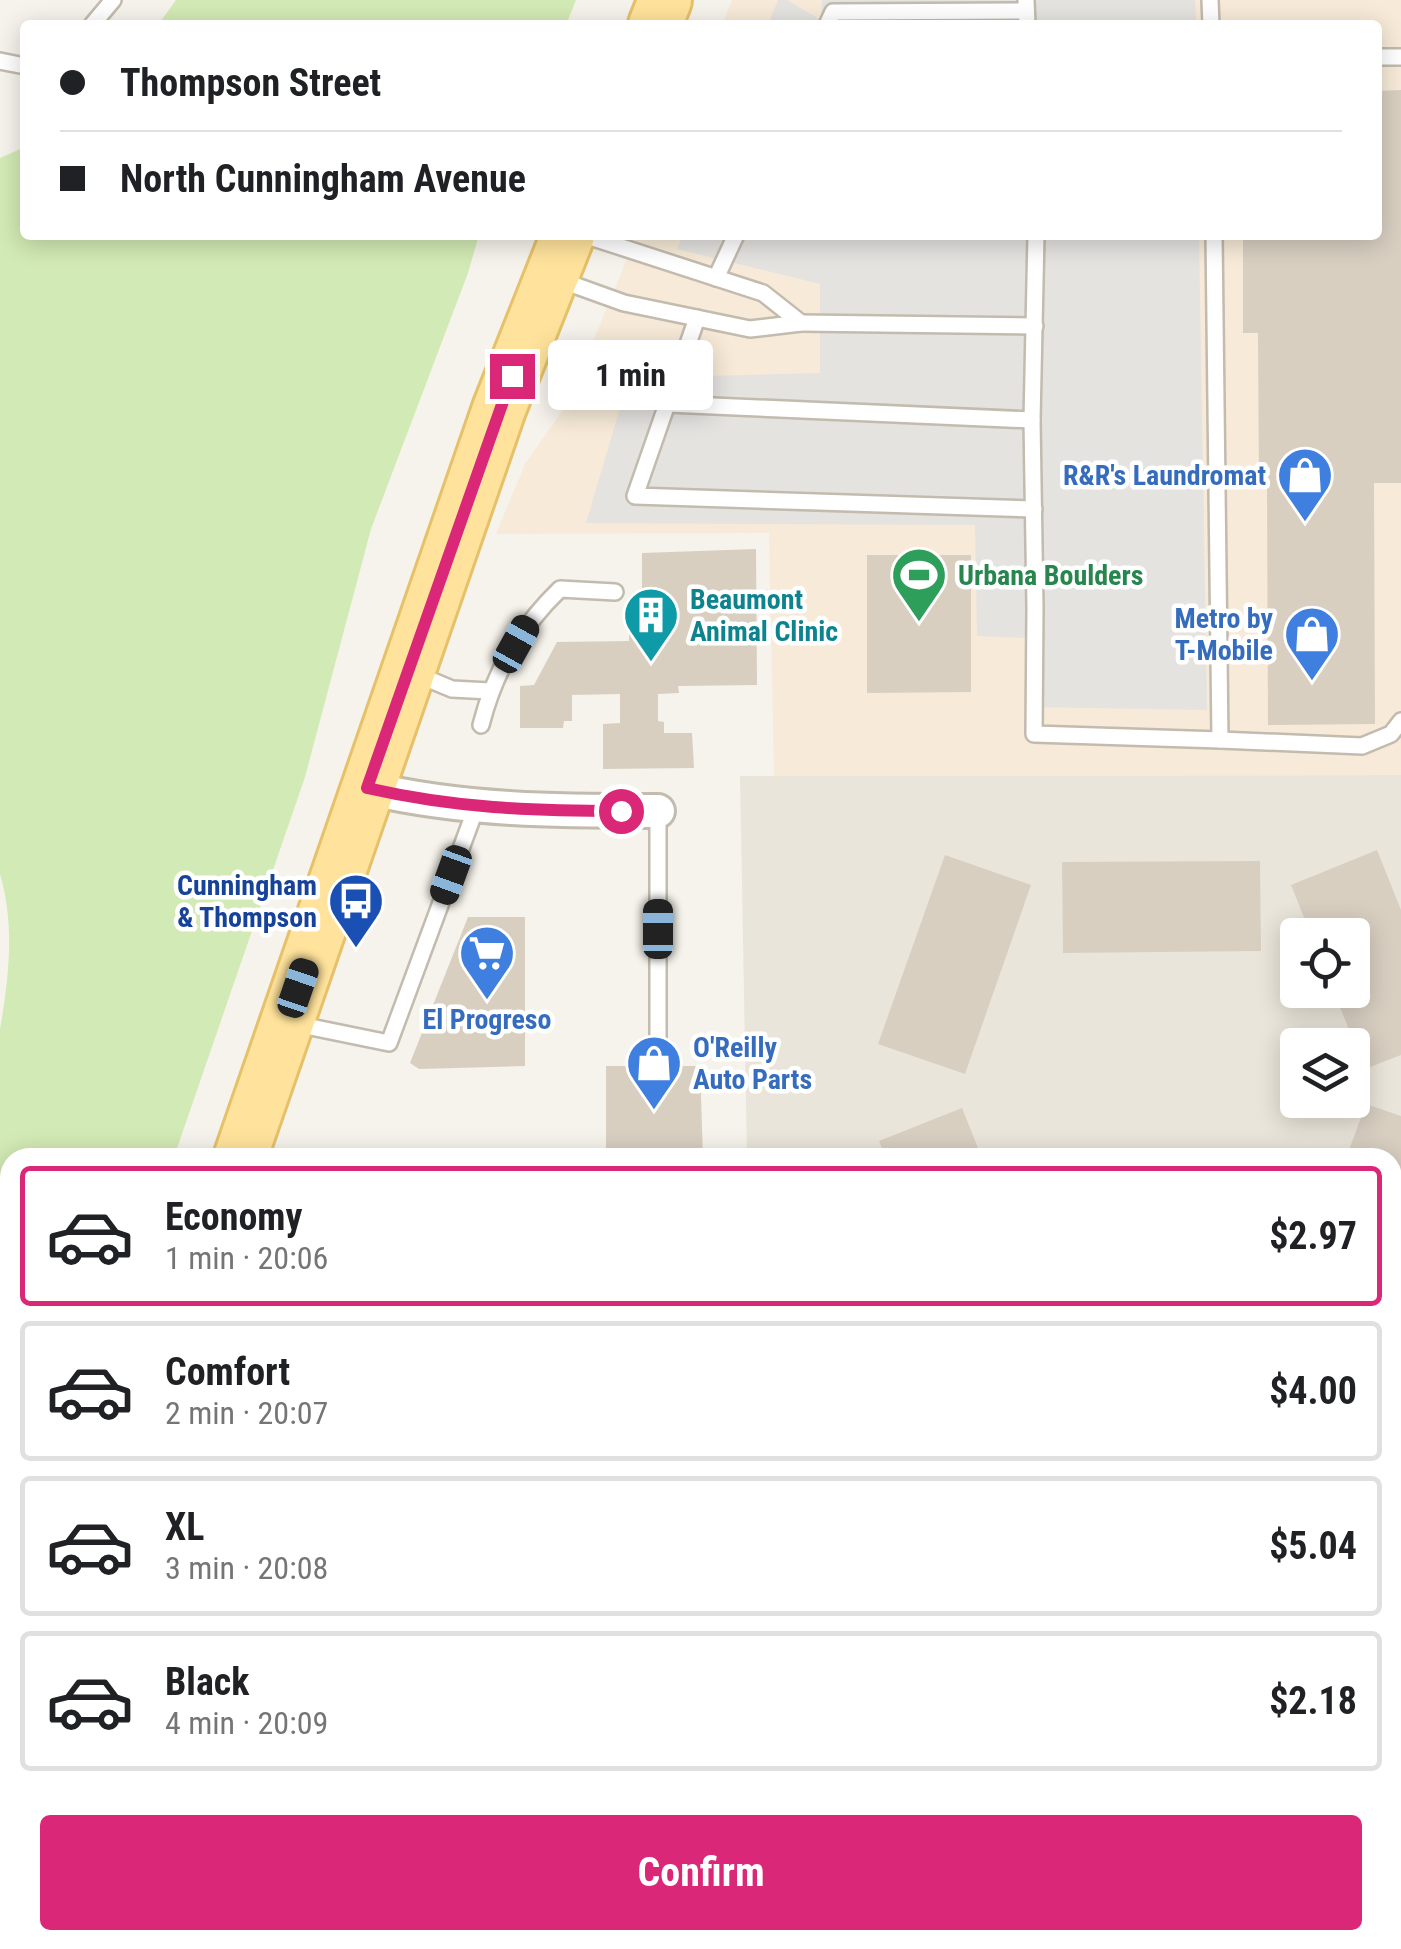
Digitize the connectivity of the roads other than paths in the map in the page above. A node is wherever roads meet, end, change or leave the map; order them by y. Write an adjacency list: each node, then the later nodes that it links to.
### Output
1 (113, 0): 3 (lane)
2 (1026, 12): 4 (lane)
3 (96, 20)
4 (829, 20)
5 (599, 240): 10 (lane)
6 (734, 240): 10 (lane)
7 (1036, 240): 13 (lane)
8 (1214, 240): 22 (lane)
9 (560, 256): 11 (lane); 18 (main road)
10 (716, 278): 12 (lane)
11 (697, 318): 12 (lane); 14 (lane)
12 (801, 322): 13 (lane)
13 (1035, 326): 15 (lane)
14 (668, 404): 15 (lane); 16 (lane)
15 (1032, 420): 16 (lane)
16 (1034, 509): 22 (lane)
17 (615, 592): 19 (lane)
18 (408, 671): 19 (lane); 23 (main road)
19 (490, 692): 21 (lane)
20 (1401, 721): 22 (lane)
21 (481, 725)
22 (1220, 740)
23 (367, 788): 24 (street); 26 (main road)
24 (476, 808): 25 (street); 26 (lane)
25 (658, 811): 27 (lane)
26 (286, 1022): 28 (main road)
27 (658, 1048)
28 (243, 1148)

